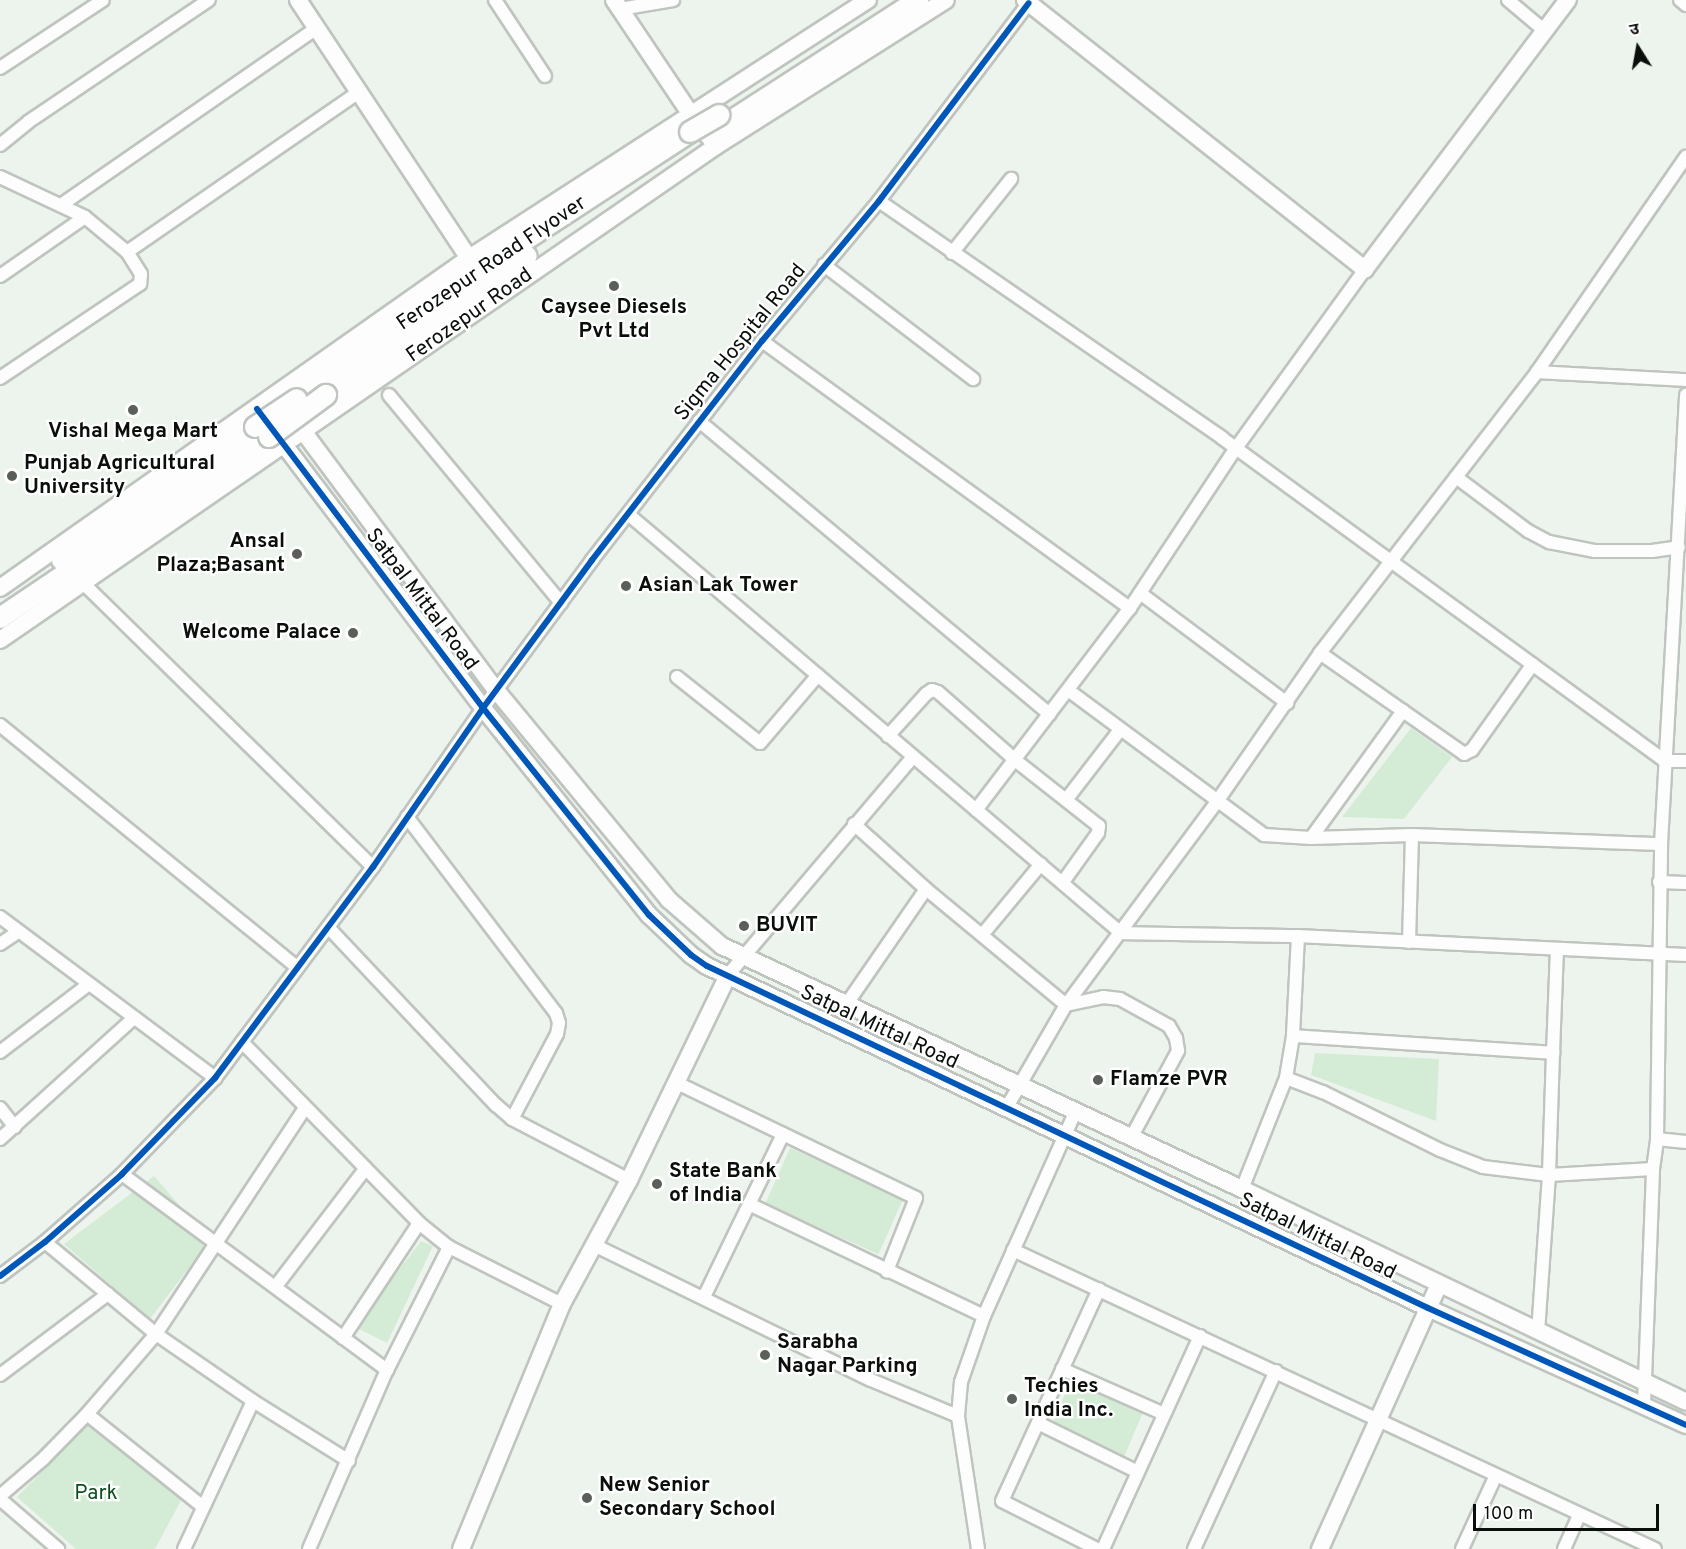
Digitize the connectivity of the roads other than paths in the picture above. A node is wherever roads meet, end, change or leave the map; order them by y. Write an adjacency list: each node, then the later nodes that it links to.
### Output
1 (103, 0): 18 (street)
2 (209, 0): 23 (street)
3 (298, 0): 16 (street)
4 (495, 0): 19 (street)
5 (673, 0): 14 (street)
6 (897, 0): 21 (main road)
7 (918, 0): 21 (main road)
8 (946, 0): 24 (street, Ferozepur Road)
9 (1508, 0): 17 (street)
10 (1568, 0): 17 (street)
11 (1680, 0): 15 (street)
12 (864, 1): 22 (street)
13 (1027, 2): 28 (street, Sigma Hospital Road); 35 (street)
14 (617, 4): 22 (street)
15 (1686, 5)
16 (318, 28): 20 (street); 29 (street)
17 (1545, 30): 35 (street)
18 (0, 68)
19 (545, 76)
20 (360, 91): 31 (street); 33 (street)
21 (721, 121): 22 (main road, bridge)
22 (692, 131): 24 (street); 33 (street); 43 (main road, Ferozepur Road Flyover); 46 (main road, Ferozepur Road Flyover)
23 (0, 145)
24 (716, 146): 49 (street, Ferozepur Road)
25 (1686, 157): 38 (street)
26 (0, 177): 29 (street)
27 (1011, 179): 32 (street)
28 (879, 201): 32 (street); 34 (street, Sigma Hospital Road)
29 (61, 205): 30 (street)
30 (85, 217): 31 (street); 36 (street)
31 (127, 252): 39 (street)
32 (952, 253): 50 (street)
33 (469, 258): 42 (street)
34 (824, 266): 37 (street, Sigma Hospital Road); 40 (street)
35 (1365, 268): 50 (street)
36 (0, 276)
37 (762, 341): 47 (street, Sigma Hospital Road); 61 (street)
38 (1537, 372): 41 (street); 51 (street)
39 (0, 378)
40 (973, 379)
41 (1686, 380)
42 (276, 395): 48 (street); 49 (street, Satpal Mittal Road)
43 (326, 395): 48 (main road, Ferozepur Road, bridge)
44 (389, 395): 60 (street)
45 (1686, 395): 53 (street)
46 (297, 399): 48 (main road, Ferozepur Road, bridge)
47 (699, 422): 52 (street, Sigma Hospital Road); 73 (street)
48 (266, 429): 49 (street, Ferozepur Road); 56 (street, Ferozepur Road); 57 (street); 59 (main road); 62 (main road); 71 (street, Satpal Mittal Road)
49 (303, 431): 68 (street, Satpal Mittal Road)
50 (1236, 448): 54 (street); 58 (street)
51 (1456, 477): 53 (street); 54 (street)
52 (628, 514): 60 (street, Sigma Hospital Road); 66 (street)
53 (1679, 547): 55 (street)
54 (1391, 562): 64 (street); 65 (street)
55 (1682, 576): 79 (street)
56 (84, 584): 63 (street, Ferozepur Road); 90 (street)
57 (0, 588)
58 (1140, 593): 61 (street); 70 (street)
59 (0, 602)
60 (561, 603): 68 (street, Sigma Hospital Road)
61 (1130, 608): 69 (street)
62 (0, 618)
63 (0, 640)
64 (1320, 653): 70 (street); 72 (street)
65 (1533, 664): 72 (street); 79 (street)
66 (818, 675): 67 (street); 76 (street)
67 (676, 677)
68 (496, 690): 71 (street, Sigma Hospital Road); 106 (street, Satpal Mittal Road)
69 (1068, 690): 73 (street); 75 (street)
70 (1287, 703): 82 (street)
71 (483, 708): 84 (street, Sigma Hospital Road); 108 (street, Satpal Mittal Road)
72 (1403, 711): 87 (street)
73 (1050, 714): 78 (street)
74 (0, 724): 107 (street)
75 (1120, 730): 81 (street); 82 (street)
76 (888, 736): 77 (street); 78 (street)
77 (913, 757): 83 (street); 85 (street)
78 (1015, 760): 81 (street); 83 (street)
79 (1665, 761): 80 (street); 88 (street)
80 (1686, 761)
81 (1066, 800): 91 (street)
82 (1218, 800): 87 (street); 98 (street)
83 (976, 810): 89 (street)
84 (407, 817): 90 (street, Sigma Hospital Road); 125 (street)
85 (854, 824): 94 (street); 106 (street)
86 (1412, 835): 87 (street); 88 (street); 101 (street)
87 (1311, 838)
88 (1661, 844): 92 (street)
89 (1041, 864): 91 (street); 99 (street)
90 (373, 867): 96 (street, Sigma Hospital Road)
91 (1063, 882): 98 (street)
92 (1659, 882): 93 (street); 104 (street)
93 (1686, 883)
94 (926, 889): 99 (street); 110 (street)
95 (0, 917): 97 (street)
96 (328, 927): 107 (street, Sigma Hospital Road); 125 (street)
97 (18, 932): 102 (street); 109 (street)
98 (1121, 933): 100 (street); 111 (street)
99 (982, 935): 111 (street)
100 (1299, 936): 101 (street); 113 (street)
101 (1408, 942): 103 (street)
102 (0, 944)
103 (1557, 950): 104 (street); 116 (street)
104 (1658, 955): 105 (street); 131 (street)
105 (1686, 955)
106 (743, 957): 108 (street); 110 (street, Satpal Mittal Road)
107 (297, 968): 114 (street, Sigma Hospital Road)
108 (728, 975): 119 (street); 121 (street, Satpal Mittal Road)
109 (89, 984): 112 (street); 115 (street)
110 (846, 1005): 120 (street, Satpal Mittal Road)
111 (1066, 1005): 120 (street); 129 (street)
112 (134, 1018): 117 (street); 126 (street)
113 (1293, 1036): 116 (street); 118 (street)
114 (242, 1042): 117 (street, Sigma Hospital Road); 123 (street)
115 (0, 1052)
116 (1553, 1053): 136 (street)
117 (214, 1078): 135 (street, Sigma Hospital Road)
118 (1286, 1078): 136 (street); 138 (street)
119 (677, 1083): 127 (street); 137 (street)
120 (1019, 1086): 121 (street); 124 (street, Satpal Mittal Road)
121 (1007, 1107): 128 (street, Satpal Mittal Road)
122 (0, 1108): 126 (street)
123 (305, 1108): 133 (street); 142 (street)
124 (1075, 1113): 128 (street); 129 (street, Satpal Mittal Road)
125 (512, 1119): 137 (street)
126 (15, 1127): 130 (street)
127 (783, 1134): 139 (street); 146 (street)
128 (1066, 1134): 145 (street); 154 (street, Satpal Mittal Road)
129 (1131, 1137): 138 (street, Satpal Mittal Road)
130 (0, 1139)
131 (1657, 1139): 132 (street); 134 (street)
132 (1686, 1142)
133 (366, 1168): 140 (street); 149 (street)
134 (1653, 1169): 136 (street); 164 (street)
135 (122, 1174): 141 (street, Sigma Hospital Road); 142 (street)
136 (1549, 1175): 156 (street)
137 (629, 1180): 143 (street)
138 (1242, 1189): 148 (street, Satpal Mittal Road)
139 (749, 1204): 146 (street); 152 (street)
140 (419, 1223): 144 (street); 159 (street)
141 (45, 1242): 147 (street, Sigma Hospital Road); 151 (street)
142 (214, 1243): 149 (street); 157 (street)
143 (594, 1245): 152 (street); 153 (street)
144 (449, 1247): 153 (street); 161 (street)
145 (1013, 1250): 150 (street); 155 (street)
146 (886, 1271): 155 (street)
147 (0, 1276)
148 (1439, 1284): 154 (street); 156 (street, Satpal Mittal Road)
149 (276, 1286): 159 (street)
150 (1099, 1289): 158 (street); 160 (street)
151 (108, 1294): 157 (street); 163 (street)
152 (704, 1297): 170 (street)
153 (562, 1304): 183 (street)
154 (1428, 1308): 167 (street, Satpal Mittal Road); 171 (street)
155 (984, 1317): 170 (street)
156 (1538, 1332): 164 (street, Satpal Mittal Road)
157 (156, 1334): 165 (street); 168 (street)
158 (1200, 1336): 162 (street); 169 (street)
159 (344, 1338): 161 (street)
160 (1062, 1369): 169 (street); 172 (street)
161 (387, 1370): 174 (street)
162 (1276, 1371): 171 (street); 187 (street)
163 (0, 1376)
164 (1645, 1383): 166 (street, Satpal Mittal Road); 167 (street)
165 (253, 1401): 174 (street); 178 (street)
166 (1686, 1402)
167 (1644, 1406): 173 (street, Satpal Mittal Road)
168 (87, 1414): 177 (street); 178 (street)
169 (1164, 1414): 175 (street)
170 (958, 1416): 184 (street)
171 (1377, 1421): 176 (street); 188 (street)
172 (1038, 1423): 175 (street); 185 (street)
173 (1686, 1425)
174 (349, 1461): 182 (street)
175 (1138, 1472): 186 (street)
176 (1497, 1475): 179 (street); 189 (street)
177 (0, 1497): 180 (street)
178 (204, 1507): 181 (street)
179 (1579, 1515): 190 (street); 191 (street)
180 (58, 1549)
181 (184, 1549)
182 (309, 1549)
183 (460, 1549)
184 (978, 1549)
185 (1097, 1549)
186 (1103, 1549)
187 (1194, 1549)
188 (1320, 1549)
189 (1462, 1549)
190 (1563, 1549)
191 (1655, 1549)

